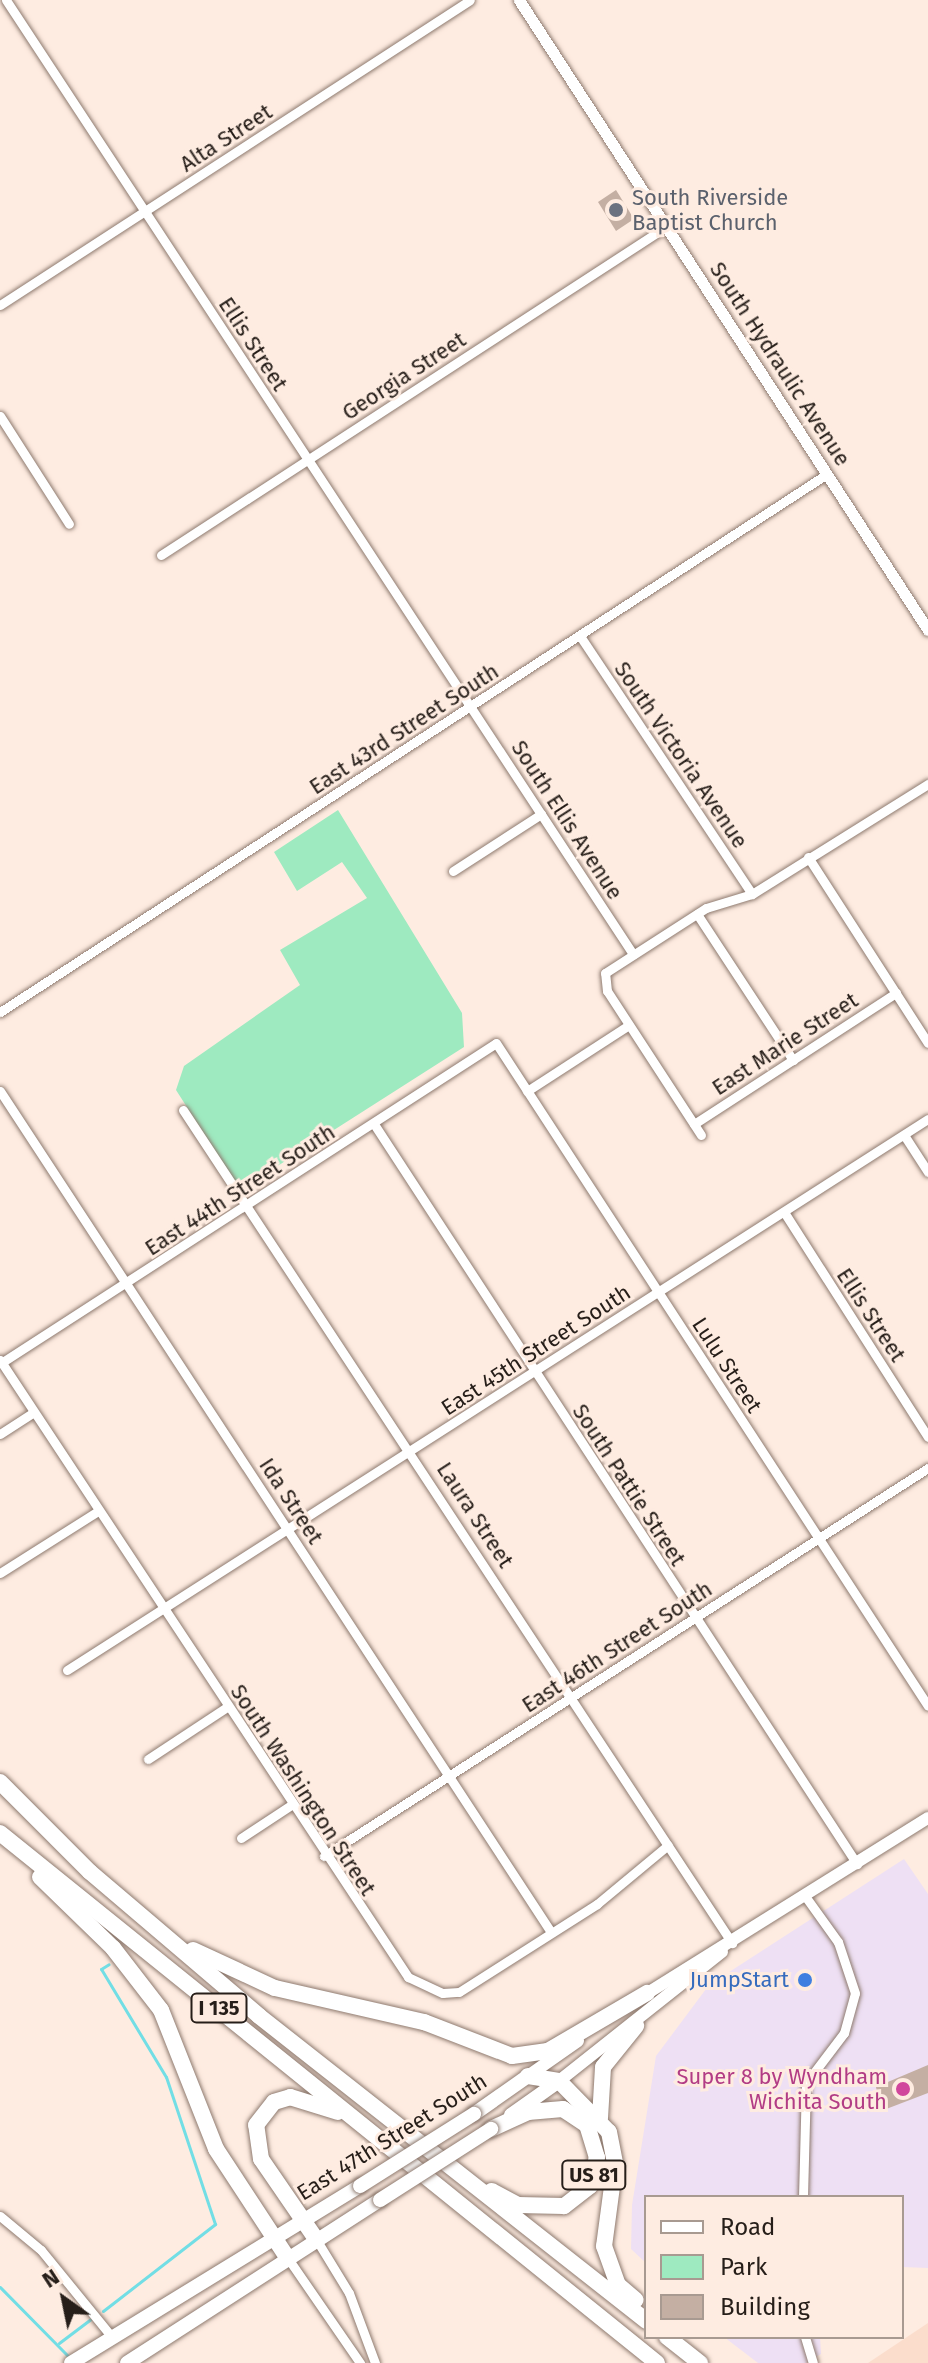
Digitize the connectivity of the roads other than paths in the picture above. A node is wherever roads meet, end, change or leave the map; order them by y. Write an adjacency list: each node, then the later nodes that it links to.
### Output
1 (6, 0): 4 (street, Ellis Street)
2 (470, 0): 4 (street, Alta Street)
3 (519, 0): 5 (street, South Hydraulic Avenue)
4 (145, 212): 6 (street, Alta Street); 8 (street, Ellis Street)
5 (667, 226): 8 (street, Georgia Street); 9 (street, South Hydraulic Avenue)
6 (0, 305)
7 (0, 416): 10 (street)
8 (307, 461): 11 (street, Georgia Street); 14 (street, Ellis Street)
9 (827, 474): 12 (street, South Hydraulic Avenue); 13 (street, East 43rd Street South)
10 (69, 524)
11 (161, 555)
12 (928, 630)
13 (580, 636): 14 (street, East 43rd Street South); 19 (street, South Victoria Avenue)
14 (468, 709): 16 (street, South Ellis Avenue); 23 (street, East 43rd Street South)
15 (928, 784): 17 (street)
16 (541, 814): 18 (street); 21 (street, South Ellis Avenue)
17 (808, 857): 19 (street); 22 (street)
18 (453, 871)
19 (752, 894): 20 (street)
20 (697, 914): 21 (street); 27 (street)
21 (633, 954): 24 (street)
22 (896, 993): 26 (street); 27 (street, East Marie Street)
23 (0, 1012)
24 (629, 1025): 29 (street); 33 (street)
25 (496, 1043): 29 (street, Lulu Street); 32 (street, East 44th Street South)
26 (928, 1043)
27 (793, 1060): 33 (street, East Marie Street)
28 (0, 1091): 39 (street, Ida Street)
29 (527, 1091): 40 (street, Lulu Street)
30 (183, 1110): 37 (street, Laura Street)
31 (928, 1119): 35 (street, East 45th Street South)
32 (374, 1124): 37 (street, East 44th Street South); 42 (street, South Pattie Street)
33 (694, 1124): 34 (street)
34 (701, 1135)
35 (904, 1135): 36 (street); 38 (street, East 45th Street South)
36 (928, 1172)
37 (247, 1207): 39 (street, East 44th Street South); 46 (street, Laura Street)
38 (784, 1212): 40 (street, East 45th Street South); 45 (street, Ellis Street)
39 (127, 1286): 41 (street, East 44th Street South); 49 (street, Ida Street)
40 (659, 1293): 42 (street, East 45th Street South); 50 (street, Lulu Street)
41 (1, 1362): 43 (street, South Washington Street)
42 (534, 1372): 46 (street, East 45th Street South); 53 (street, South Pattie Street)
43 (34, 1412): 44 (street); 48 (street, South Washington Street)
44 (0, 1434)
45 (928, 1437)
46 (411, 1451): 49 (street, East 45th Street South); 55 (street, Laura Street)
47 (928, 1468): 50 (street, East 46th Street South)
48 (98, 1511): 51 (street); 52 (street, South Washington Street)
49 (289, 1530): 52 (street, East 45th Street South); 59 (street, Ida Street)
50 (819, 1539): 53 (street, East 46th Street South); 56 (street, Lulu Street)
51 (0, 1573)
52 (163, 1609): 54 (street, East 45th Street South); 57 (street, South Washington Street)
53 (695, 1618): 55 (street, East 46th Street South); 68 (street, South Pattie Street)
54 (67, 1670)
55 (571, 1698): 59 (street, East 46th Street South); 66 (street, Laura Street)
56 (928, 1706)
57 (227, 1707): 58 (street); 61 (street, South Washington Street)
58 (148, 1759)
59 (449, 1776): 67 (street, East 46th Street South); 71 (street, Ida Street)
60 (0, 1782): 70 (highway, I 135)
61 (291, 1805): 64 (street); 67 (street, South Washington Street)
62 (928, 1818): 68 (main road, East 47th Street South)
63 (0, 1833): 78 (highway, I 135)
64 (241, 1838)
65 (0, 1841): 84 (highway)
66 (668, 1845): 71 (street, South Washington Street); 72 (street, Laura Street)
67 (324, 1856): 71 (street, South Washington Street)
68 (857, 1864): 69 (main road, East 47th Street South)
69 (805, 1896): 72 (main road, East 47th Street South); 81 (street)
70 (131, 1908): 73 (highway); 80 (highway, I 135)
71 (551, 1932)
72 (732, 1943): 73 (main road, East 47th Street South); 74 (main road, East 47th Street South)
73 (647, 1993): 75 (main road, East 47th Street South)
74 (636, 2026): 76 (main road, East 47th Street South); 77 (highway)
75 (528, 2076): 76 (highway); 83 (main road, East 47th Street South, bridge)
76 (559, 2081): 77 (highway); 79 (main road, East 47th Street South)
77 (600, 2118): 87 (highway)
78 (361, 2122): 83 (highway); 97 (highway, I 135)
79 (491, 2129): 80 (highway, US 81); 85 (main road, East 47th Street South / US 81, bridge)
80 (459, 2175): 88 (highway, I 135)
81 (803, 2195)
82 (0, 2216): 89 (street)
83 (301, 2219): 84 (main road, East 47th Street South); 85 (highway)
84 (272, 2235): 86 (highway); 89 (main road, East 47th Street South)
85 (316, 2239): 86 (main road, East 47th Street South / US 81); 96 (street)
86 (287, 2257): 94 (main road, East 47th Street South / US 81); 95 (street)
87 (644, 2307)
88 (644, 2319)
89 (112, 2337): 93 (main road, East 47th Street South)
90 (670, 2339): 98 (highway)
91 (679, 2339): 98 (highway)
92 (806, 2339): 99 (street)
93 (71, 2363)
94 (127, 2363)
95 (360, 2363)
96 (375, 2363)
97 (657, 2363)
98 (702, 2363)
99 (813, 2363)

